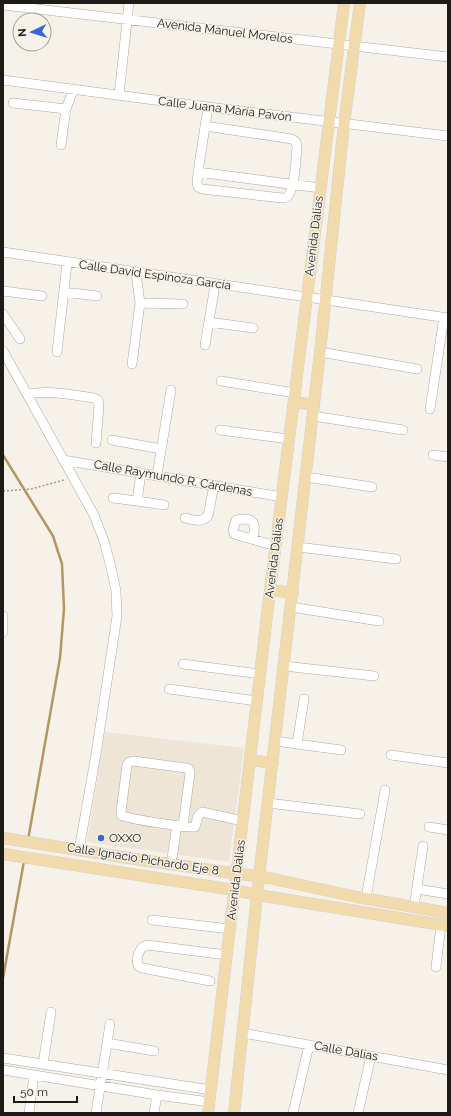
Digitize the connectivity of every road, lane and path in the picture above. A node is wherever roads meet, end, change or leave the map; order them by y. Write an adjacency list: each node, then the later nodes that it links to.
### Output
1 (129, 3): 5 (street)
2 (344, 3): 6 (main road, Avenida Dálias)
3 (360, 3): 7 (main road, Avenida Dálias)
4 (3, 5): 5 (street, Avenida Manuel Morelos)
5 (127, 19): 6 (street, Avenida Manuel Morelos); 11 (street)
6 (339, 44): 7 (street, Avenida Manuel Morelos); 15 (main road, Avenida Dálias)
7 (354, 46): 8 (street, Avenida Manuel Morelos); 16 (main road, Avenida Dálias)
8 (448, 57)
9 (3, 80): 10 (street, Calle Juana María Pavón)
10 (73, 90): 11 (street, Calle Juana María Pavón); 14 (street)
11 (119, 95): 13 (street, Calle Juana María Pavón)
12 (13, 103): 14 (street)
13 (208, 107): 15 (street, Calle Juana María Pavón); 17 (street)
14 (66, 109): 19 (street)
15 (329, 122): 16 (street, Calle Juana María Pavón); 22 (main road, Avenida Dálias)
16 (344, 124): 18 (street, Calle Juana María Pavón); 32 (main road, Avenida Dálias)
17 (205, 126): 20 (street); 21 (street)
18 (448, 136)
19 (61, 145)
20 (198, 172): 21 (street); 21 (street)
21 (292, 185): 22 (street)
22 (320, 188): 31 (main road, Avenida Dálias)
23 (3, 252): 24 (street, Calle David Espinoza García)
24 (67, 262): 25 (street, Calle David Espinoza García); 28 (street)
25 (136, 273): 26 (street, Calle David Espinoza García); 33 (street)
26 (215, 284): 31 (street, Calle David Espinoza García); 37 (street)
27 (3, 291): 29 (street)
28 (64, 292): 30 (street); 42 (street)
29 (42, 296)
30 (97, 296)
31 (306, 296): 32 (street, Calle David Espinoza García); 49 (main road, Avenida Dálias)
32 (326, 299): 36 (street); 43 (main road, Avenida Dálias)
33 (140, 302): 34 (street); 44 (street)
34 (183, 304)
35 (3, 314): 39 (street)
36 (446, 318): 50 (street)
37 (209, 322): 38 (street); 40 (street)
38 (252, 328)
39 (20, 339)
40 (205, 345)
41 (3, 352): 48 (street)
42 (57, 352)
43 (320, 352): 45 (street); 51 (main road, Avenida Dálias)
44 (132, 364)
45 (417, 370)
46 (221, 381): 49 (street)
47 (171, 390): 57 (street)
48 (27, 394): 56 (street); 60 (street)
49 (294, 398): 51 (main road); 55 (main road, Avenida Dálias)
50 (430, 409)
51 (314, 411): 53 (street); 64 (main road, Avenida Dálias)
52 (220, 430): 55 (street)
53 (404, 430)
54 (112, 440): 57 (street)
55 (289, 440): 68 (main road, Avenida Dálias)
56 (96, 443)
57 (161, 449): 62 (street)
58 (432, 455): 59 (street)
59 (448, 458)
60 (63, 460): 61 (street, Calle Raymundo R. Cárdenas); 63 (street)
61 (141, 473): 62 (street, Calle Raymundo R. Cárdenas); 70 (street)
62 (157, 476): 65 (street, Calle Raymundo R. Cárdenas)
63 (73, 477): 67 (path); 106 (street)
64 (306, 477): 66 (street); 75 (main road, Avenida Dálias)
65 (214, 485): 68 (street, Calle Raymundo R. Cárdenas); 72 (street)
66 (372, 487)
67 (3, 491)
68 (282, 497): 74 (main road, Avenida Dálias)
69 (112, 498): 70 (street)
70 (136, 501): 71 (street)
71 (164, 505)
72 (185, 518)
73 (253, 538): 74 (street)
74 (276, 546): 77 (main road, Avenida Dálias)
75 (298, 547): 76 (street); 78 (main road, Avenida Dálias)
76 (396, 560)
77 (270, 590): 78 (main road); 85 (main road, Avenida Dálias)
78 (293, 593): 79 (main road, Avenida Dálias)
79 (291, 607): 81 (street); 84 (main road, Avenida Dálias)
80 (3, 616): 82 (street)
81 (380, 621)
82 (3, 632)
83 (184, 664): 85 (street)
84 (284, 666): 86 (street); 90 (main road, Avenida Dálias)
85 (260, 674): 89 (main road, Avenida Dálias)
86 (374, 676)
87 (169, 689): 89 (street)
88 (304, 699): 91 (street)
89 (257, 701): 94 (main road, Avenida Dálias)
90 (276, 741): 91 (street); 95 (main road, Avenida Dálias)
91 (297, 744): 92 (street)
92 (341, 750)
93 (391, 755): 96 (street)
94 (250, 760): 95 (main road); 100 (main road, Avenida Dálias)
95 (273, 763): 98 (main road, Avenida Dálias)
96 (448, 763)
97 (385, 790): 117 (street)
98 (268, 803): 99 (street); 112 (main road, Avenida Dálias)
99 (360, 814)
100 (243, 821): 101 (street); 110 (main road, Avenida Dálias)
101 (180, 826): 101 (street); 109 (street)
102 (429, 827): 103 (street)
103 (448, 830)
104 (5, 838): 106 (main road, Calle Ignacio Pichardo Eje 8)
105 (423, 846): 113 (street)
106 (79, 850): 108 (main road, Calle Ignacio Pichardo Eje 8)
107 (4, 854): 111 (main road, Calle Ignacio Pichardo Eje 8)
108 (141, 860): 109 (main road, Calle Ignacio Pichardo Eje 8); 111 (main road)
109 (172, 865): 110 (main road, Calle Ignacio Pichardo Eje 8)
110 (237, 874): 112 (main road, Calle Ignacio Pichardo Eje 8); 114 (main road, Avenida Dálias)
111 (139, 875): 114 (main road, Calle Ignacio Pichardo Eje 8)
112 (259, 877): 116 (main road, Avenida Dálias); 117 (main road, Calle Ignacio Pichardo Eje 8)
113 (417, 889): 115 (street); 118 (street)
114 (234, 890): 116 (main road, Calle Ignacio Pichardo Eje 8); 122 (main road, Avenida Dálias)
115 (448, 894)
116 (258, 895): 121 (main road, Calle Ignacio Pichardo Eje 8); 128 (main road, Avenida Dálias)
117 (366, 898): 118 (main road, Calle Ignacio Pichardo Eje 8)
118 (414, 907): 119 (main road, Calle Ignacio Pichardo Eje 8)
119 (448, 912)
120 (152, 920): 122 (street)
121 (445, 925): 124 (street)
122 (230, 929): 123 (main road, Avenida Dálias)
123 (227, 954): 125 (street); 140 (main road, Avenida Dálias)
124 (436, 967)
125 (210, 981)
126 (51, 1012): 134 (street)
127 (110, 1024): 129 (street)
128 (243, 1033): 130 (street, Calle Dalias); 146 (main road, Avenida Dálias)
129 (107, 1043): 131 (street); 137 (street)
130 (309, 1045): 132 (street, Calle Dalias); 147 (street)
131 (154, 1051)
132 (371, 1056): 136 (street, Calle Dalias); 148 (street)
133 (6, 1059): 134 (street)
134 (43, 1064): 137 (street)
135 (4, 1070): 138 (street)
136 (448, 1070)
137 (102, 1073): 139 (street); 140 (street)
138 (34, 1075): 139 (street); 143 (street)
139 (100, 1085): 141 (street); 144 (street)
140 (211, 1090): 142 (main road, Avenida Dálias)
141 (157, 1095): 142 (street); 145 (street)
142 (209, 1108)
143 (29, 1113)
144 (96, 1113)
145 (154, 1113)
146 (234, 1113)
147 (293, 1113)
148 (358, 1113)

